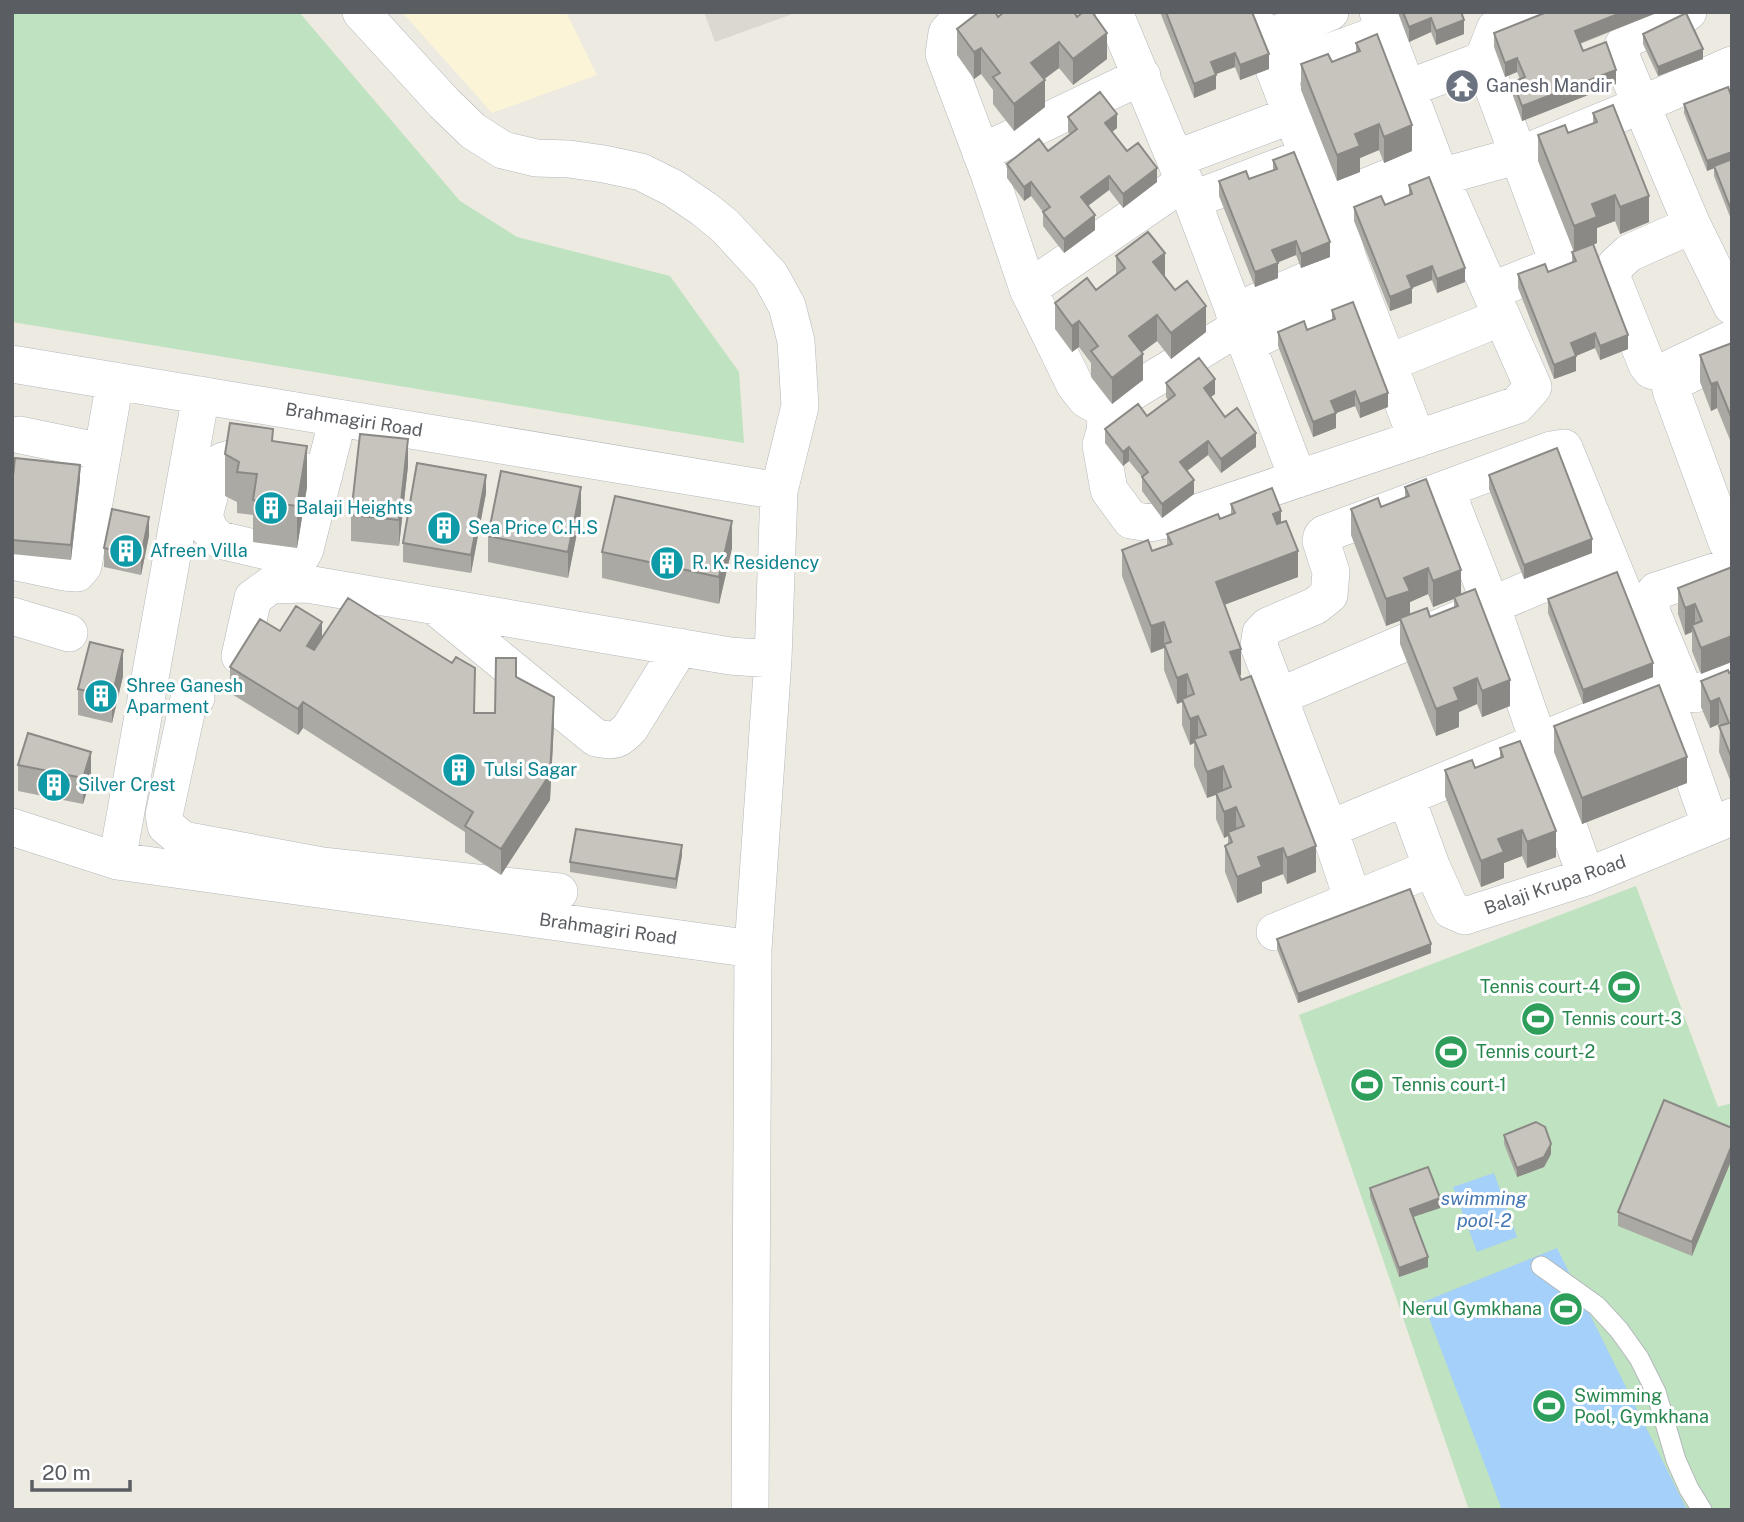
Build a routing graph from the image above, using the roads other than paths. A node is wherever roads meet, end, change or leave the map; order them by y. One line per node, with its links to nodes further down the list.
1 (361, 12): 41 (street)
2 (967, 12): 15 (street)
3 (1114, 12): 11 (street)
4 (1330, 12): 9 (street)
5 (1528, 12): 8 (street)
6 (1688, 12): 13 (street)
7 (1382, 22): 9 (street); 12 (street)
8 (1482, 38): 12 (street); 16 (street)
9 (1263, 42): 14 (street)
10 (1732, 65): 13 (street)
11 (1142, 76): 15 (street); 19 (street)
12 (1406, 89): 18 (street)
13 (1641, 105): 16 (street); 21 (street)
14 (1292, 115): 17 (street); 19 (street)
15 (981, 153): 23 (street)
16 (1520, 155): 18 (street); 24 (street)
17 (1308, 156): 19 (street); 20 (street)
18 (1439, 173): 20 (street); 24 (street)
19 (1184, 180): 23 (street); 26 (street)
20 (1333, 212): 22 (street)
21 (1692, 225): 25 (street); 27 (street)
22 (1354, 276): 26 (street); 29 (street)
23 (1028, 289): 33 (street)
24 (1496, 304): 29 (street); 36 (street)
25 (1732, 306)
26 (1240, 328): 33 (street); 39 (street)
27 (1732, 339)
28 (1732, 353): 42 (street)
29 (1388, 363): 36 (street)
30 (12, 364): 31 (street, Brahmagiri Road)
31 (115, 381): 32 (street, Brahmagiri Road); 37 (street)
32 (201, 395): 34 (street, Brahmagiri Road); 64 (street)
33 (1104, 409): 39 (street)
34 (338, 418): 38 (street); 41 (street, Brahmagiri Road)
35 (20, 435): 37 (street)
36 (1417, 439): 39 (street)
37 (103, 452): 44 (street)
38 (324, 475)
39 (1298, 479)
40 (1446, 490): 43 (street); 46 (street); 56 (street)
41 (779, 491): 52 (street)
42 (1732, 549)
43 (1607, 556): 46 (street); 55 (street)
44 (12, 561)
45 (1732, 566): 53 (street)
46 (1491, 605): 56 (street); 58 (street)
47 (434, 606): 50 (street); 50 (street); 51 (street)
48 (12, 616): 49 (street)
49 (69, 633)
50 (680, 647): 52 (street)
51 (240, 656)
52 (773, 659): 71 (street)
53 (1732, 680)
54 (1732, 685): 59 (street)
55 (1663, 690): 58 (street); 61 (street)
56 (1278, 697): 63 (street)
57 (197, 698): 66 (street)
58 (1538, 742): 60 (street); 67 (street)
59 (1732, 793)
60 (1406, 797): 63 (street); 65 (street, Balaji Krupa Road)
61 (1721, 821): 67 (street, Balaji Krupa Road)
62 (12, 827): 64 (street, Brahmagiri Road)
63 (1329, 828): 69 (street)
64 (117, 861): 66 (street, Brahmagiri Road)
65 (1432, 868): 67 (street, Balaji Krupa Road); 69 (street)
66 (320, 877): 68 (street); 71 (street, Brahmagiri Road)
67 (1586, 877)
68 (559, 892)
69 (1353, 900): 70 (street)
70 (1275, 932)
71 (752, 949): 73 (street)
72 (1541, 1266): 74 (lane)
73 (750, 1510)
74 (1702, 1510)

